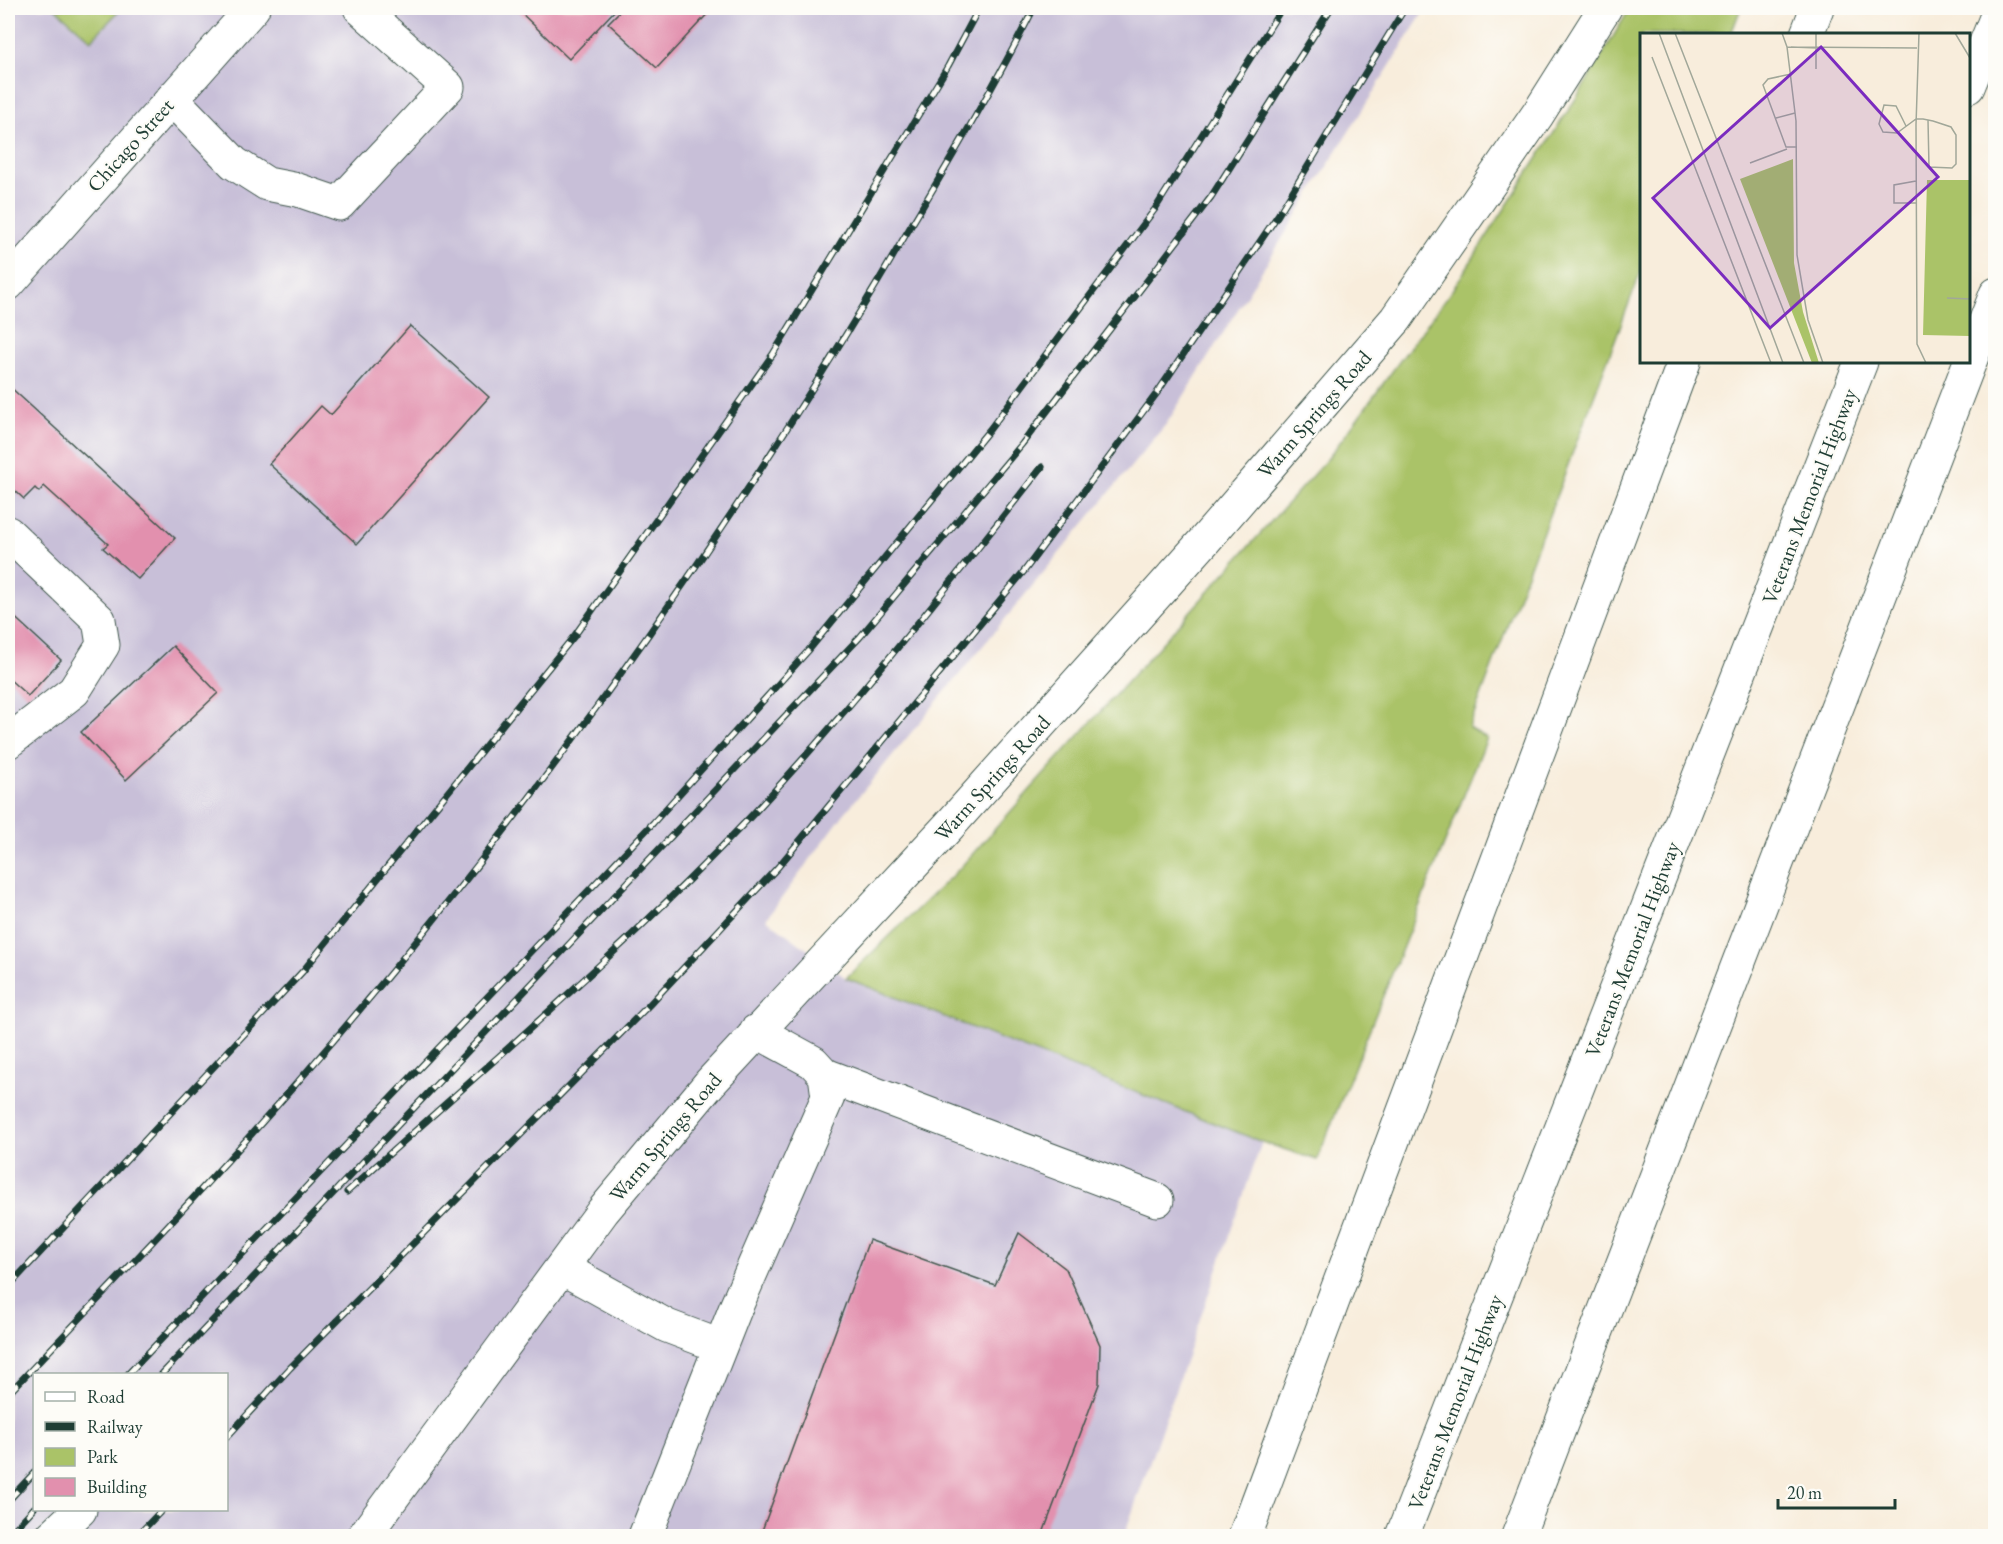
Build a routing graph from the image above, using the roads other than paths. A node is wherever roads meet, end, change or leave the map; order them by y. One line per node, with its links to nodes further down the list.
1 (253, 8): 8 (main road, Chicago Street)
2 (360, 8): 8 (main road)
3 (1605, 8): 17 (main road, Warm Springs Road)
4 (1817, 8): 6 (main road)
5 (1995, 18): 7 (main road)
6 (1807, 33)
7 (1970, 82)
8 (172, 99): 9 (main road, Chicago Street)
9 (8, 284)
10 (1995, 294): 11 (main road)
11 (1970, 359)
12 (1684, 363): 26 (main road)
13 (1861, 363): 27 (main road, Veterans Memorial Highway)
14 (1968, 363): 28 (main road)
15 (8, 533): 16 (main road)
16 (8, 742)
17 (756, 1031): 18 (main road); 20 (main road, Warm Springs Road)
18 (825, 1075): 19 (main road); 21 (main road)
19 (1157, 1200)
20 (562, 1268): 21 (main road); 24 (main road, Warm Springs Road)
21 (720, 1346): 25 (main road)
22 (78, 1511): 23 (main road)
23 (52, 1536)
24 (364, 1536)
25 (645, 1536)
26 (1245, 1536)
27 (1402, 1536)
28 (1518, 1536)

